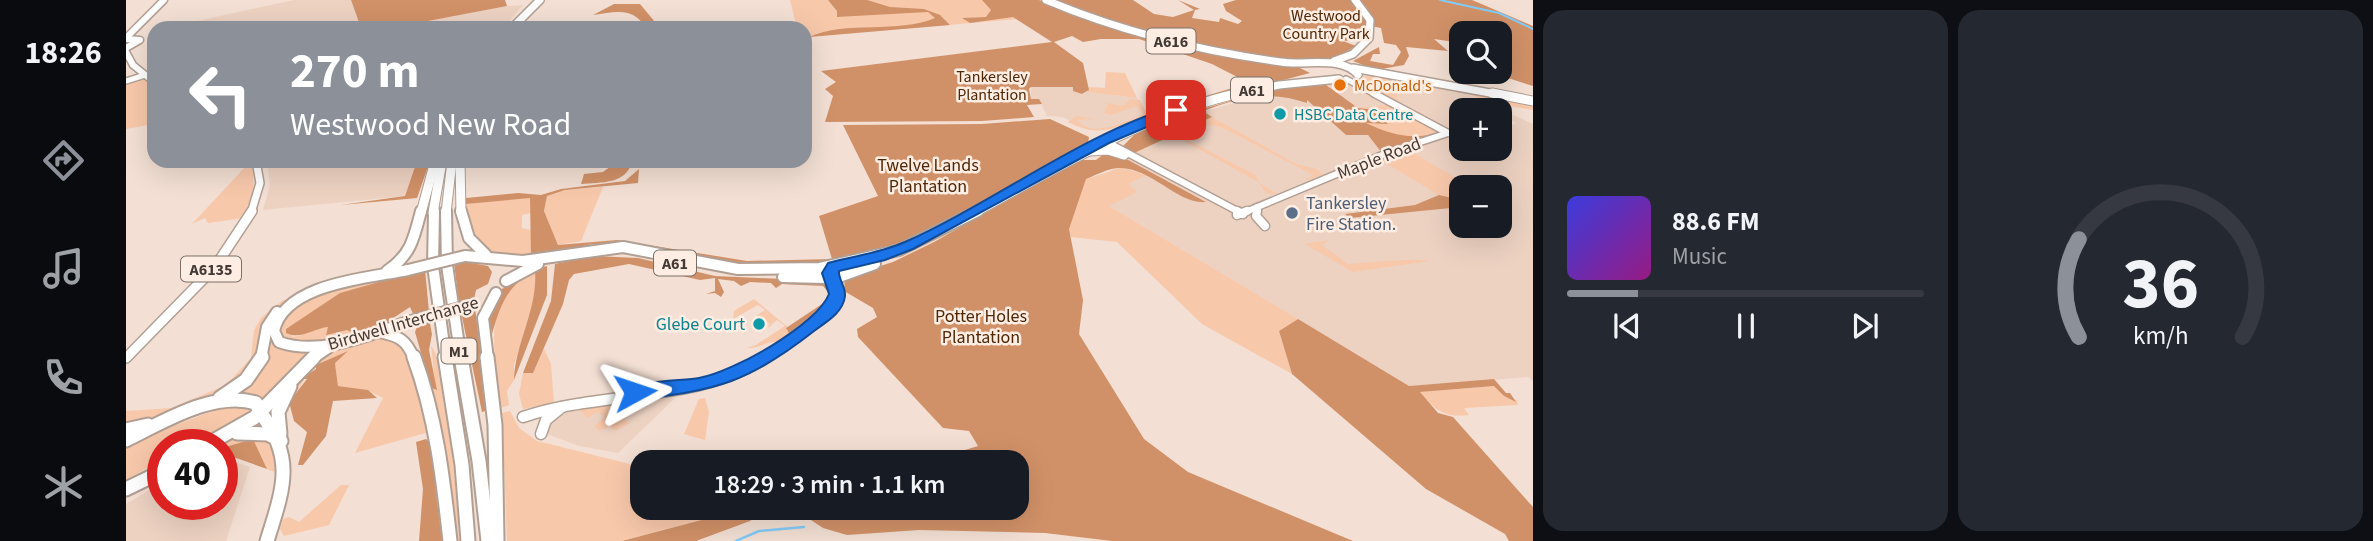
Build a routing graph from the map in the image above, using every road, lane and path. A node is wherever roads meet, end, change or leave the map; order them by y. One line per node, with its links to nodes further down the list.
1 (164, 0): 8 (main road)
2 (540, 0): 6 (highway)
3 (547, 0): 7 (highway)
4 (1046, 0): 11 (highway, A616)
5 (1355, 0): 10 (highway)
6 (519, 21)
7 (527, 21)
8 (131, 39): 9 (main road)
9 (127, 51): 12 (main road)
10 (1347, 64): 11 (highway); 13 (highway); 14 (highway)
11 (1319, 70): 14 (highway, A61); 17 (highway, A61)
12 (145, 75): 15 (street)
13 (1382, 76): 14 (highway); 16 (highway)
14 (1359, 80): 26 (street, Maple Road)
15 (126, 81)
16 (1533, 101)
17 (1117, 134): 18 (highway, A61); 20 (highway)
18 (1103, 141): 19 (highway, A61); 20 (street)
19 (1085, 151): 20 (highway); 27 (highway, A61)
20 (1122, 152): 26 (street); 26 (street)
21 (260, 168): 42 (main road, A6135)
22 (433, 168): 35 (highway)
23 (441, 168): 59 (highway, M1)
24 (451, 168): 60 (highway, M1)
25 (461, 168): 29 (highway)
26 (1245, 211): 28 (street)
27 (964, 219): 32 (highway, A61); 33 (highway, A61)
28 (1265, 226)
29 (486, 255): 30 (highway, A61); 35 (highway, A61, bridge)
30 (502, 259): 31 (highway, A61); 36 (highway)
31 (536, 262): 34 (highway, A61); 36 (highway, A61)
32 (875, 264): 33 (highway, A61); 37 (highway)
33 (831, 270): 34 (highway, A61); 37 (street)
34 (782, 274): 37 (highway)
35 (372, 278): 39 (highway, A61)
36 (506, 281): 38 (highway, Birdwell Interchange / A61)
37 (835, 284): 44 (street)
38 (496, 293): 40 (highway, Birdwell Interchange / A61, bridge); 61 (highway)
39 (298, 299): 41 (highway, Birdwell Interchange / A61); 45 (highway, A61)
40 (373, 332): 41 (highway, Birdwell Interchange / A61); 58 (highway)
41 (346, 340): 43 (highway, A61)
42 (126, 358)
43 (300, 369): 46 (highway, A61); 53 (highway)
44 (567, 403): 47 (street); 52 (street)
45 (205, 407): 46 (highway, A61); 48 (highway, A61)
46 (260, 411): 50 (highway, A61); 53 (highway)
47 (523, 417)
48 (169, 420): 49 (main road); 54 (highway, A61)
49 (126, 429)
50 (238, 432)
51 (238, 433): 53 (highway, A61)
52 (541, 434)
53 (280, 438): 57 (highway)
54 (126, 440)
55 (147, 480): 56 (highway)
56 (126, 491)
57 (267, 541)
58 (450, 541)
59 (468, 541)
60 (488, 541)
61 (498, 541)

